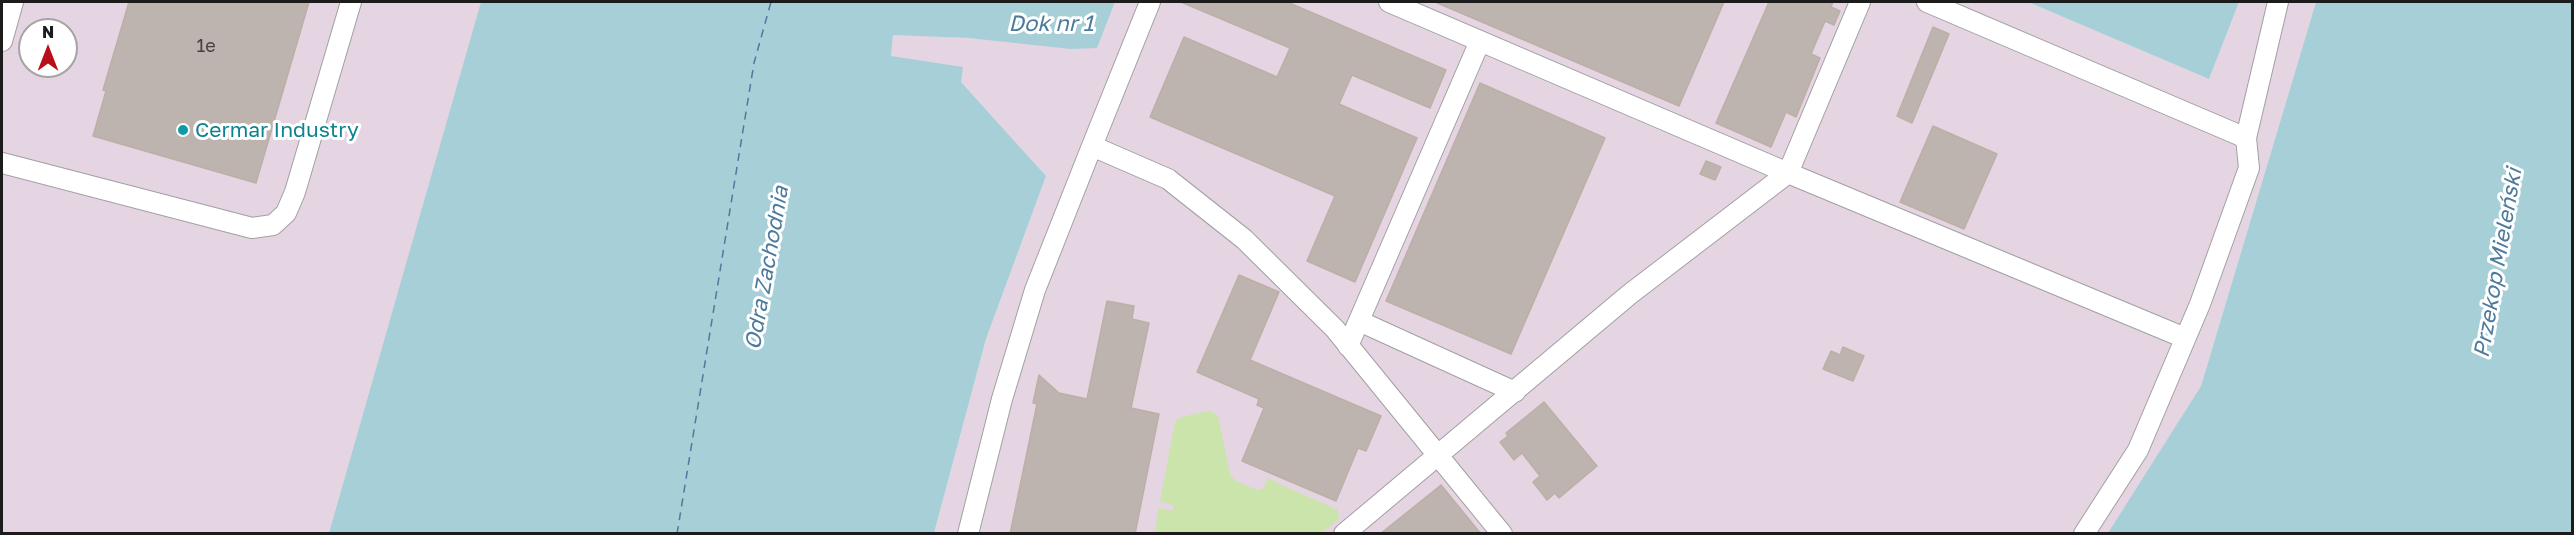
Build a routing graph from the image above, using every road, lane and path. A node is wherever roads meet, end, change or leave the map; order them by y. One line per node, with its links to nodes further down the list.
1 (13, 2): 8 (lane)
2 (351, 2): 12 (lane)
3 (1150, 2): 11 (lane)
4 (1389, 2): 9 (lane)
5 (1860, 2): 13 (lane)
6 (1927, 2): 10 (lane)
7 (2278, 2): 10 (lane)
8 (2, 41)
9 (1480, 41): 13 (lane); 14 (lane)
10 (2246, 138): 15 (lane)
11 (1092, 146): 16 (lane); 19 (lane)
12 (2, 163)
13 (1788, 173): 15 (lane); 17 (lane)
14 (1359, 321): 16 (lane); 17 (lane)
15 (2186, 338): 22 (lane)
16 (1348, 346): 18 (lane)
17 (1515, 392): 18 (lane)
18 (1439, 456): 20 (lane); 21 (lane)
19 (968, 534)
20 (1344, 534)
21 (1502, 534)
22 (2084, 534)

